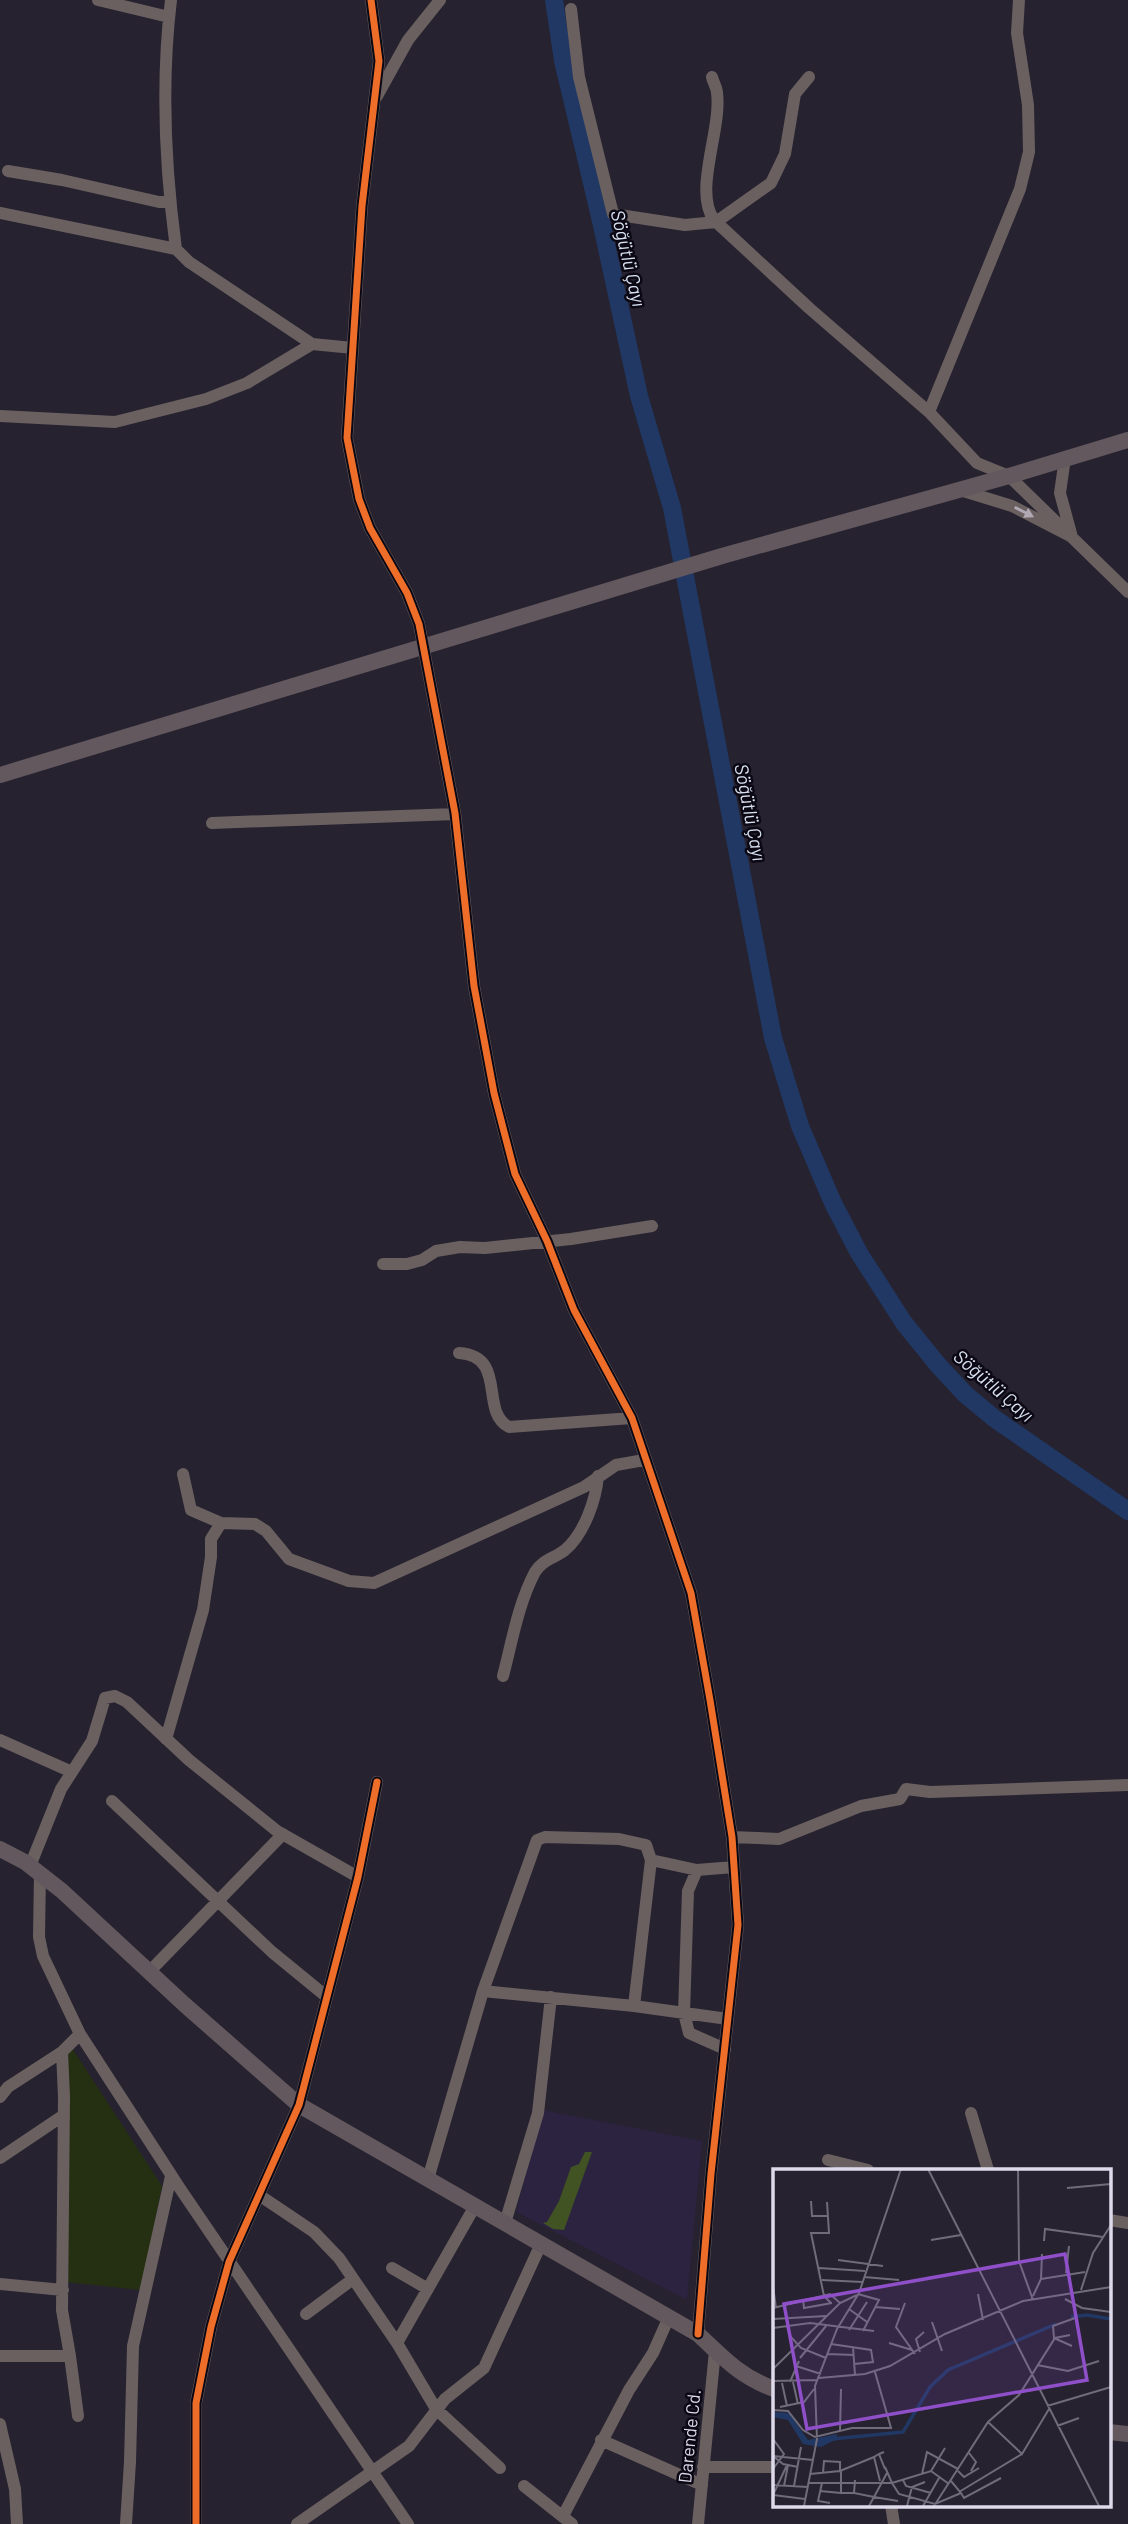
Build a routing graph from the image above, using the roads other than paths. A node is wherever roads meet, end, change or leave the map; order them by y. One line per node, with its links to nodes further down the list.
1 (98, 0): 7 (street)
2 (171, 0): 7 (street)
3 (371, 0): 10 (street)
4 (440, 0): 10 (street)
5 (1018, 0): 18 (street)
6 (572, 9): 14 (street)
7 (169, 17): 12 (street)
8 (712, 77): 14 (street)
9 (809, 77): 14 (street)
10 (374, 101): 17 (street)
11 (8, 171): 12 (street)
12 (170, 202): 15 (street)
13 (0, 213): 15 (street)
14 (716, 222): 18 (street)
15 (176, 249): 16 (street)
16 (312, 344): 17 (street); 19 (street)
17 (353, 348): 26 (street)
18 (929, 412): 22 (street)
19 (0, 416)
20 (1128, 440): 21 (main road)
21 (1065, 458): 22 (main road); 24 (street)
22 (1009, 476): 23 (main road); 24 (street)
23 (959, 490): 24 (street, one-way to 24); 26 (main road)
24 (1072, 537): 25 (street)
25 (1128, 592)
26 (423, 647): 27 (main road); 28 (street)
27 (0, 775)
28 (455, 814): 29 (street); 31 (street)
29 (212, 823)
30 (652, 1226): 31 (street)
31 (547, 1241): 32 (street); 34 (street)
32 (383, 1264)
33 (459, 1353): 34 (street)
34 (632, 1418): 35 (street)
35 (645, 1460): 37 (street); 47 (street)
36 (183, 1474): 38 (street)
37 (598, 1476): 38 (street); 39 (street)
38 (221, 1523): 40 (street)
39 (503, 1676)
40 (166, 1739): 42 (street); 46 (street)
41 (0, 1740): 42 (street)
42 (72, 1772): 51 (street)
43 (377, 1782): 53 (street)
44 (1128, 1785): 47 (street)
45 (112, 1801): 54 (street)
46 (283, 1834): 53 (street); 54 (street)
47 (732, 1837): 50 (street)
48 (0, 1849): 51 (main road)
49 (651, 1860): 52 (street); 56 (street); 59 (street)
50 (734, 1867): 52 (street); 61 (street)
51 (35, 1870): 55 (main road); 62 (street)
52 (697, 1870): 60 (street)
53 (358, 1877): 57 (street)
54 (218, 1901): 55 (street); 57 (street)
55 (149, 1972): 66 (main road)
56 (483, 1991): 58 (street); 74 (street)
57 (327, 1997): 66 (street)
58 (551, 1997): 59 (street); 78 (street)
59 (634, 2006): 60 (street)
60 (684, 2013): 61 (street); 63 (street)
61 (728, 2020): 63 (street)
62 (80, 2034): 64 (street); 73 (street)
63 (725, 2049): 89 (street)
64 (62, 2052): 65 (street); 68 (street)
65 (0, 2097)
66 (299, 2105): 74 (main road); 75 (street)
67 (971, 2113): 72 (street)
68 (64, 2115): 69 (street); 86 (street)
69 (0, 2158)
70 (828, 2160): 71 (street)
71 (861, 2169)
72 (987, 2169)
73 (171, 2176): 81 (street); 110 (street)
74 (428, 2179): 76 (main road)
75 (259, 2195): 81 (street); 83 (street)
76 (475, 2206): 78 (main road); 85 (street)
77 (1110, 2220): 79 (street)
78 (505, 2223): 80 (main road)
79 (1128, 2223)
80 (541, 2244): 88 (main road); 95 (street)
81 (229, 2262): 104 (street); 111 (street)
82 (392, 2267): 85 (street)
83 (353, 2279): 87 (street); 90 (street)
84 (0, 2284): 86 (street)
85 (428, 2289): 90 (street)
86 (63, 2290): 93 (street)
87 (306, 2315)
88 (669, 2317): 89 (main road); 100 (street)
89 (698, 2334): 91 (main road)
90 (397, 2343): 95 (street)
91 (715, 2351): 94 (main road); 101 (street, Darende Cd.)
92 (0, 2356): 93 (street)
93 (70, 2356): 96 (street)
94 (773, 2388)
95 (436, 2409): 103 (street); 104 (street)
96 (78, 2416)
97 (0, 2424): 109 (street)
98 (1110, 2432): 99 (main road)
99 (1128, 2434)
100 (601, 2440): 105 (street); 108 (street)
101 (703, 2467): 102 (street); 105 (street, Darende Cd.)
102 (773, 2467)
103 (500, 2468)
104 (373, 2473): 112 (street); 113 (street)
105 (702, 2485): 114 (street, Darende Cd.)
106 (524, 2486): 108 (street)
107 (891, 2506): 115 (street)
108 (567, 2520)
109 (17, 2524)
110 (126, 2524)
111 (195, 2524)
112 (297, 2524)
113 (408, 2524)
114 (698, 2524)
115 (894, 2524)

